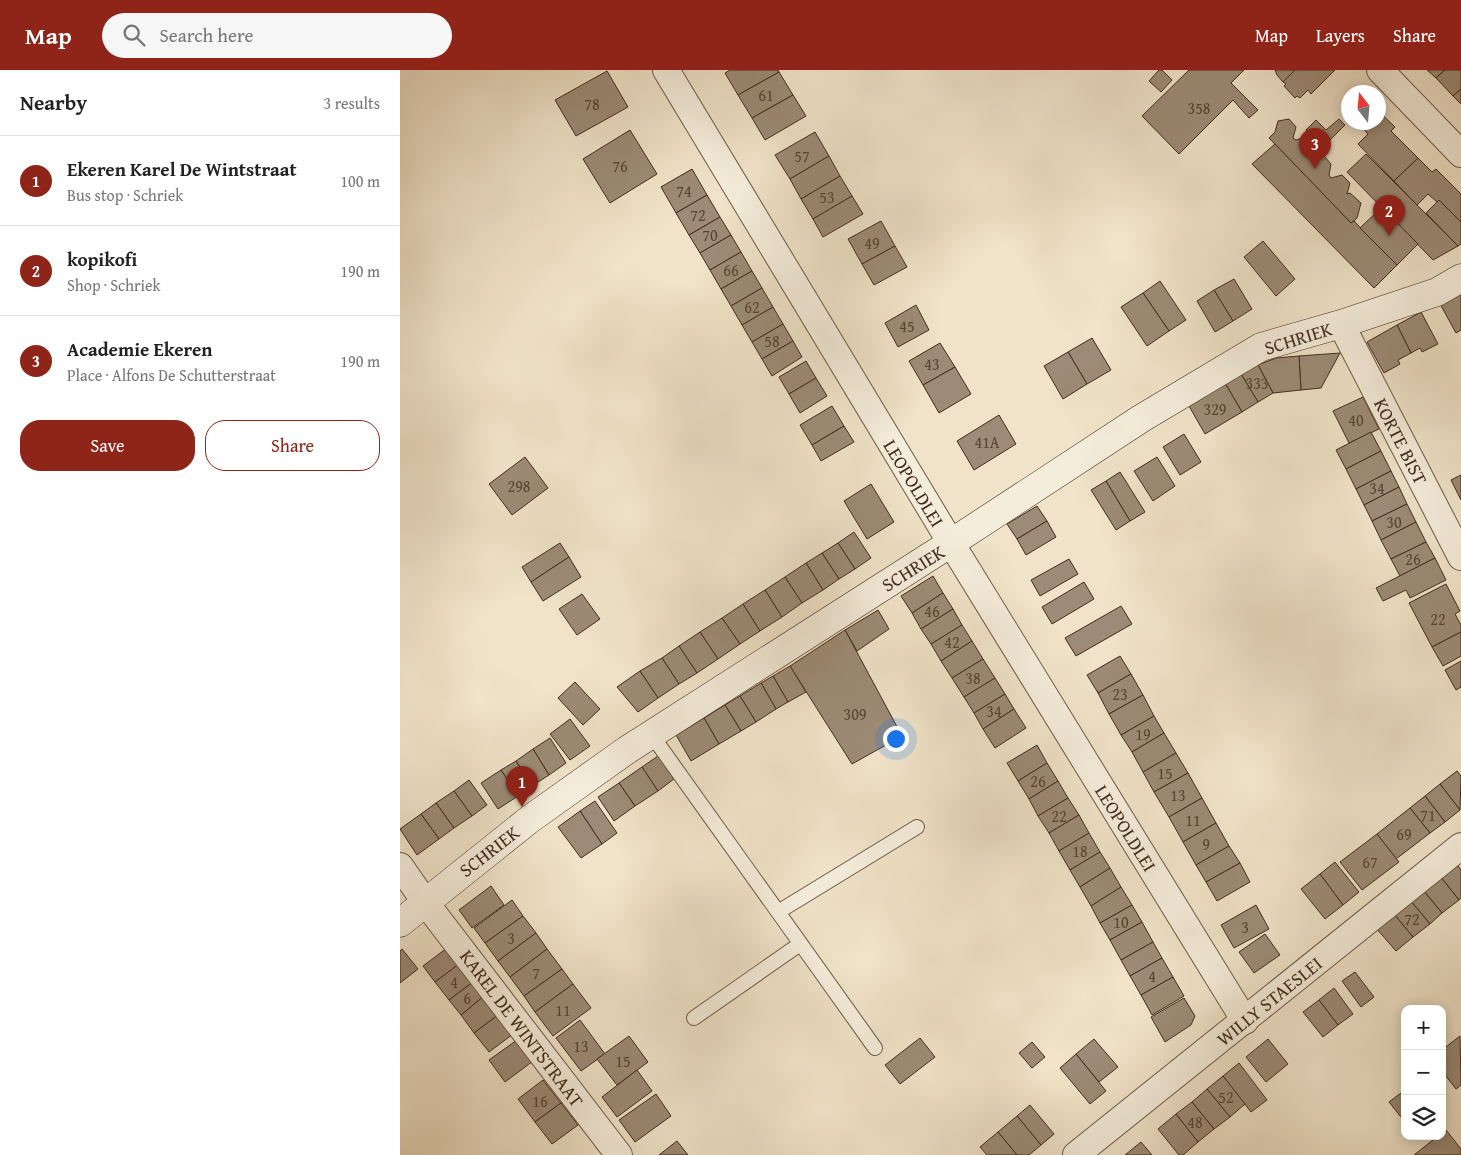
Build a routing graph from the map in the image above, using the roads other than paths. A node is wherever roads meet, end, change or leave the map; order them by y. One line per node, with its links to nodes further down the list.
1 (666, 70): 6 (street, LEOPOLDLEI)
2 (1380, 70): 3 (street)
3 (1461, 154)
4 (1461, 278): 5 (street, SCHRIEK)
5 (1341, 324): 6 (street, SCHRIEK); 7 (street, KORTE BIST)
6 (951, 544): 8 (street, SCHRIEK); 17 (street, LEOPOLDLEI)
7 (1461, 557)
8 (651, 734): 12 (street, SCHRIEK); 13 (lane)
9 (918, 827): 13 (lane)
10 (1461, 846): 17 (street, WILLY STAESLEI)
11 (400, 866): 12 (street, KAREL DE WINTSTRAAT)
12 (425, 902): 14 (street, SCHRIEK); 19 (street, KAREL DE WINTSTRAAT)
13 (778, 912): 15 (lane)
14 (400, 923)
15 (800, 944): 16 (lane); 18 (lane)
16 (694, 1018)
17 (1245, 1021): 20 (street, WILLY STAESLEI)
18 (874, 1048)
19 (620, 1155)
20 (1076, 1155)

